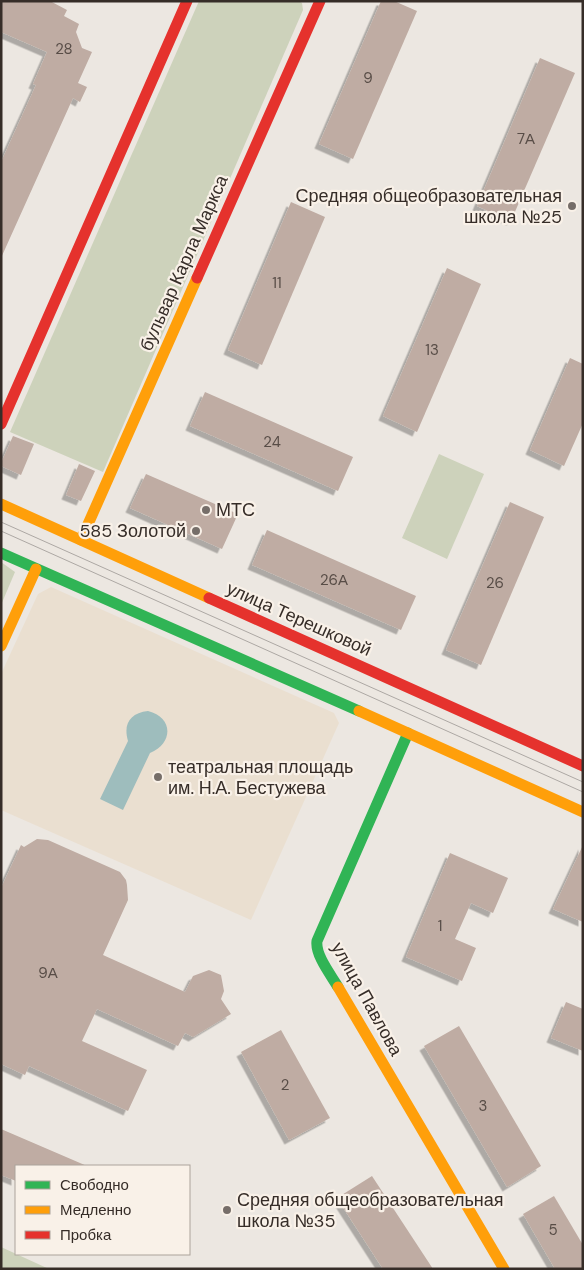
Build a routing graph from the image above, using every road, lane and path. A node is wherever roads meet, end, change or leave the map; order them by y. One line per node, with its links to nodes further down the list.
1 (187, 1): 3 (street)
2 (320, 1): 5 (street, бульвар Карла Маркса)
3 (1, 424)
4 (1, 504): 5 (street, улица Терешковой)
5 (81, 540): 9 (street, улица Терешковой)
6 (1, 553): 7 (street)
7 (36, 569): 8 (street); 11 (street)
8 (1, 646)
9 (426, 695): 10 (street); 12 (street, улица Терешковой)
10 (419, 709)
11 (410, 729): 13 (street); 14 (street, улица Павлова)
12 (583, 766)
13 (583, 812)
14 (504, 1269)

